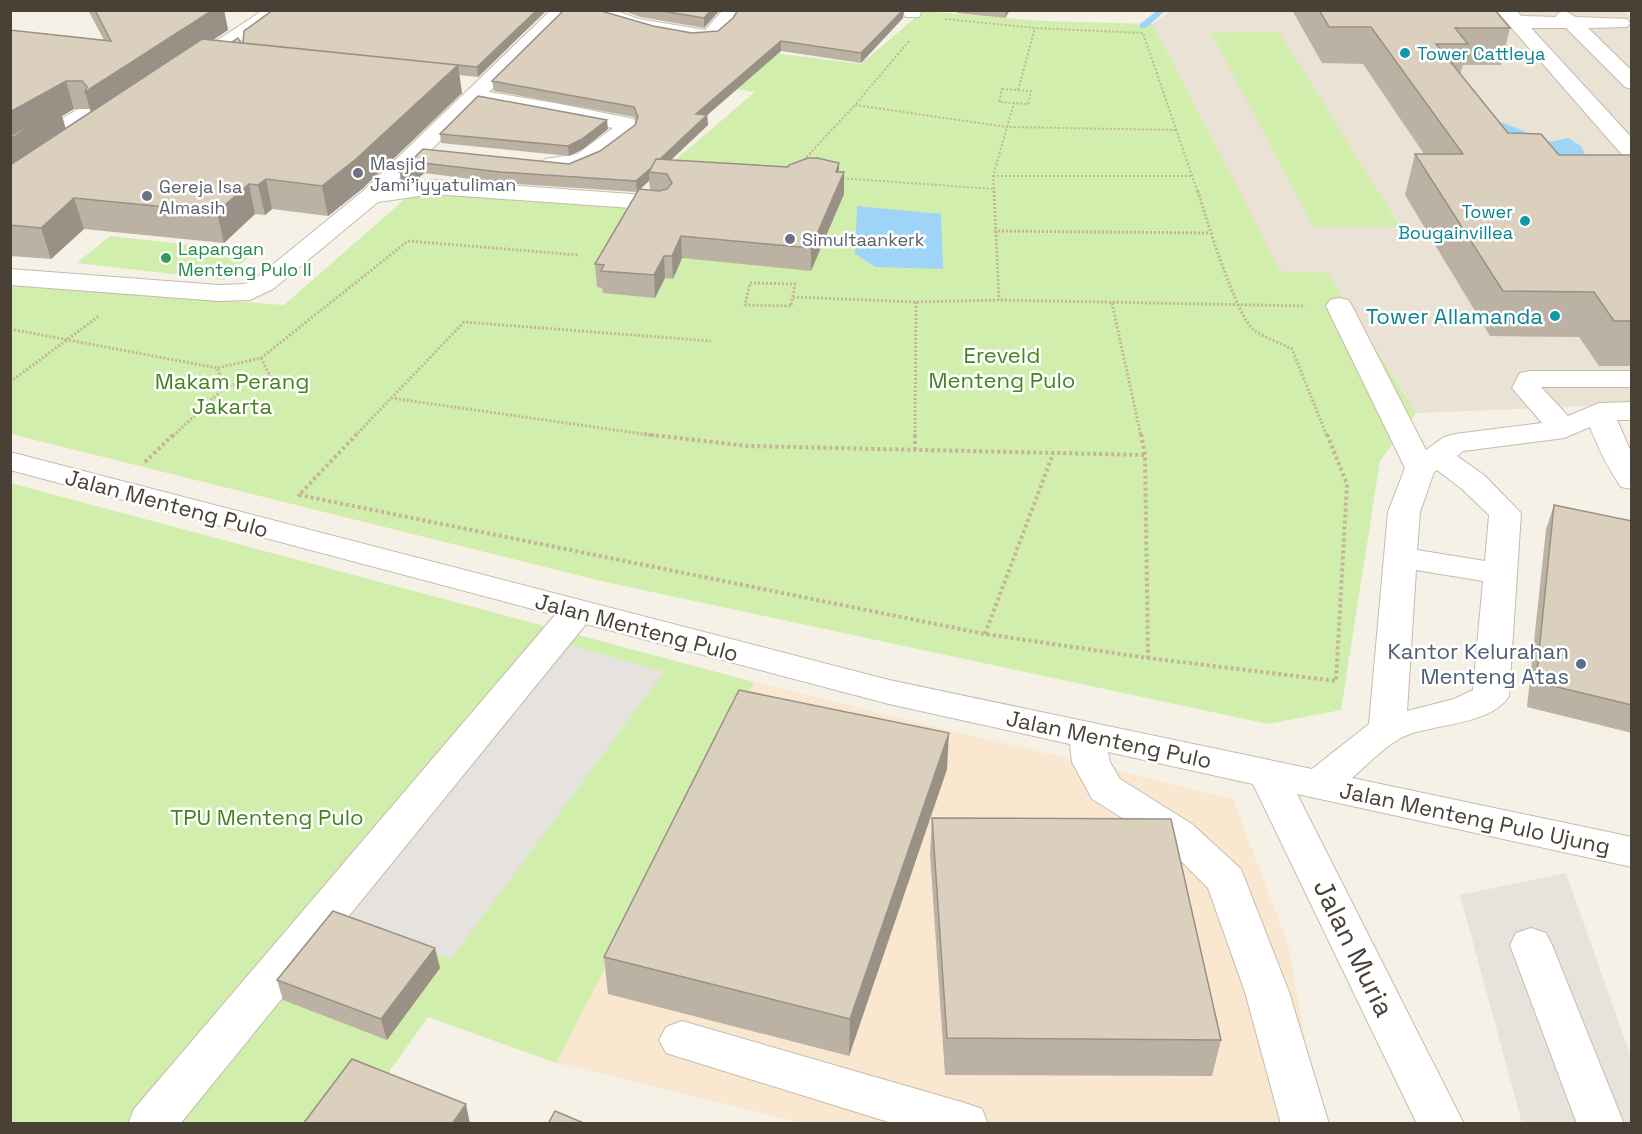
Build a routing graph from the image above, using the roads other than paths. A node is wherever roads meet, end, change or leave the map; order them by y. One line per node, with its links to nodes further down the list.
1 (259, 10): 9 (street)
2 (276, 10): 9 (street)
3 (562, 10): 13 (street)
4 (594, 10): 5 (street)
5 (734, 10)
6 (1563, 15): 7 (street); 8 (street); 12 (street)
7 (1617, 20)
8 (1510, 21): 18 (street)
9 (204, 58): 10 (street)
10 (234, 61)
11 (150, 76): 19 (street)
12 (1632, 83)
13 (473, 88): 16 (street); 20 (street)
14 (146, 97): 15 (street)
15 (98, 130)
16 (418, 150): 17 (street); 21 (street)
17 (441, 152)
18 (1632, 152)
19 (10, 159)
20 (534, 162)
21 (371, 196): 22 (street); 23 (street)
22 (660, 204)
23 (10, 277)
24 (1339, 306): 30 (street)
25 (1632, 379): 28 (street)
26 (1632, 411): 27 (street)
27 (1599, 412): 28 (street); 31 (street)
28 (1564, 429): 30 (street)
29 (10, 462): 34 (street, Jalan Menteng Pulo)
30 (1429, 462): 32 (street); 33 (street)
31 (1632, 480)
32 (1400, 557): 33 (street); 35 (street)
33 (1501, 574): 35 (street)
34 (578, 612): 36 (street, Jalan Menteng Pulo); 42 (street)
35 (1387, 729): 38 (street, Jalan Menteng Pulo Ujung)
36 (1087, 735): 37 (street, Jalan Menteng Pulo); 44 (street)
37 (1267, 773): 38 (street, Jalan Menteng Pulo Ujung); 45 (street, Jalan Muria)
38 (1319, 784): 39 (street, Jalan Menteng Pulo Ujung)
39 (1632, 852)
40 (1531, 945): 46 (street)
41 (682, 1040): 43 (street)
42 (151, 1124)
43 (965, 1124)
44 (1305, 1124)
45 (1441, 1124)
46 (1601, 1124)

